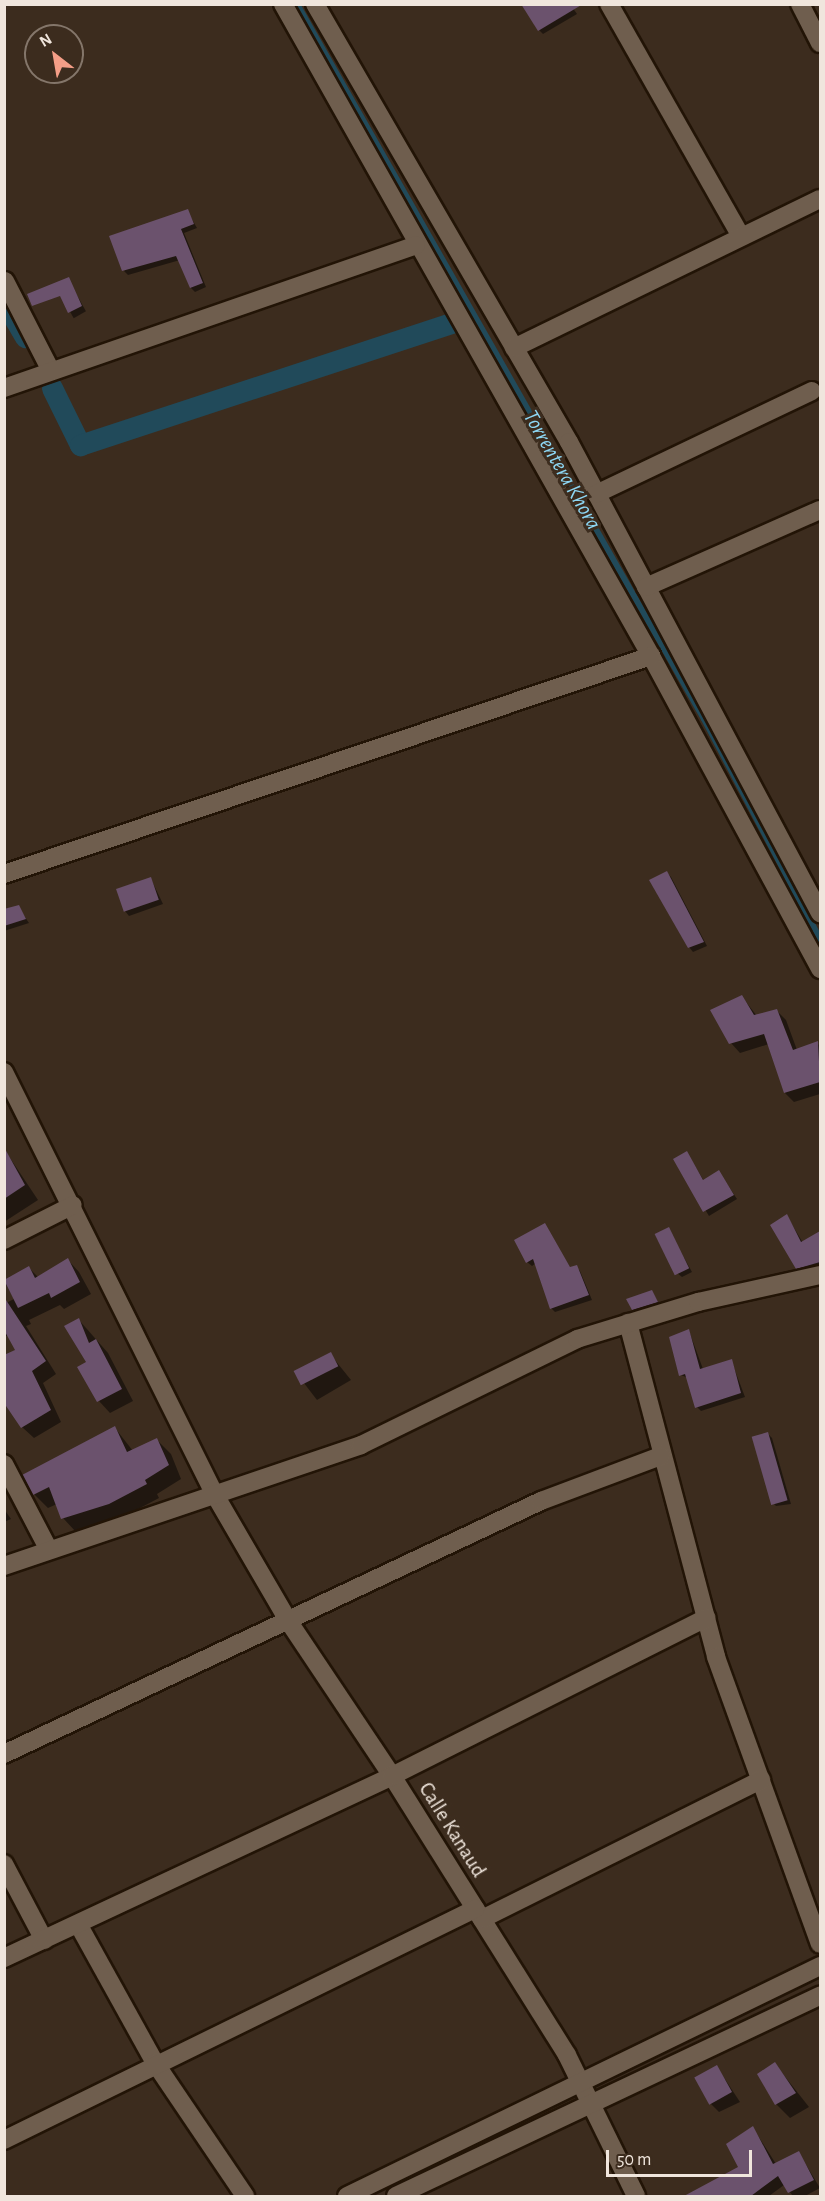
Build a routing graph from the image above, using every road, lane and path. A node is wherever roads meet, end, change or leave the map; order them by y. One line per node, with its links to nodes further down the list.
1 (283, 4): 9 (street)
2 (315, 4): 11 (street)
3 (609, 4): 8 (street)
4 (800, 4): 5 (street)
5 (815, 22): 6 (street)
6 (820, 43)
7 (820, 199): 8 (street)
8 (741, 236): 11 (street)
9 (416, 245): 12 (street); 18 (street)
10 (5, 281): 12 (street)
11 (514, 348): 15 (street)
12 (51, 371): 13 (street)
13 (4, 388)
14 (812, 391): 15 (street)
15 (596, 494): 17 (street)
16 (820, 510): 17 (street)
17 (646, 587): 20 (street)
18 (651, 656): 19 (street); 21 (street)
19 (4, 874)
20 (820, 913)
21 (820, 969)
22 (4, 1072): 23 (street, Calle Kanaud)
23 (73, 1205): 24 (street); 29 (street, Calle Kanaud)
24 (4, 1240)
25 (820, 1275): 26 (street)
26 (628, 1323): 27 (street); 29 (street)
27 (661, 1456): 32 (street); 33 (street)
28 (4, 1464): 30 (street)
29 (215, 1495): 30 (street); 33 (street, Calle Kanaud)
30 (49, 1550): 31 (street)
31 (4, 1566)
32 (706, 1618): 35 (street); 36 (street)
33 (289, 1622): 34 (street); 35 (street, Calle Kanaud)
34 (4, 1754)
35 (392, 1776): 38 (street, Calle Kanaud); 39 (street)
36 (761, 1780): 38 (street); 41 (street)
37 (4, 1864): 40 (street)
38 (479, 1914): 45 (street); 46 (street, Calle Kanaud)
39 (78, 1924): 40 (street); 45 (street)
40 (44, 1940): 42 (street)
41 (820, 1944)
42 (4, 1958)
43 (820, 1966): 46 (street)
44 (820, 1996): 47 (street)
45 (155, 2063): 48 (street); 49 (street)
46 (581, 2083): 47 (street, Calle Kanaud); 50 (street)
47 (591, 2103): 51 (street); 52 (street, Calle Kanaud)
48 (4, 2140)
49 (245, 2196)
50 (347, 2196)
51 (396, 2196)
52 (636, 2196)

